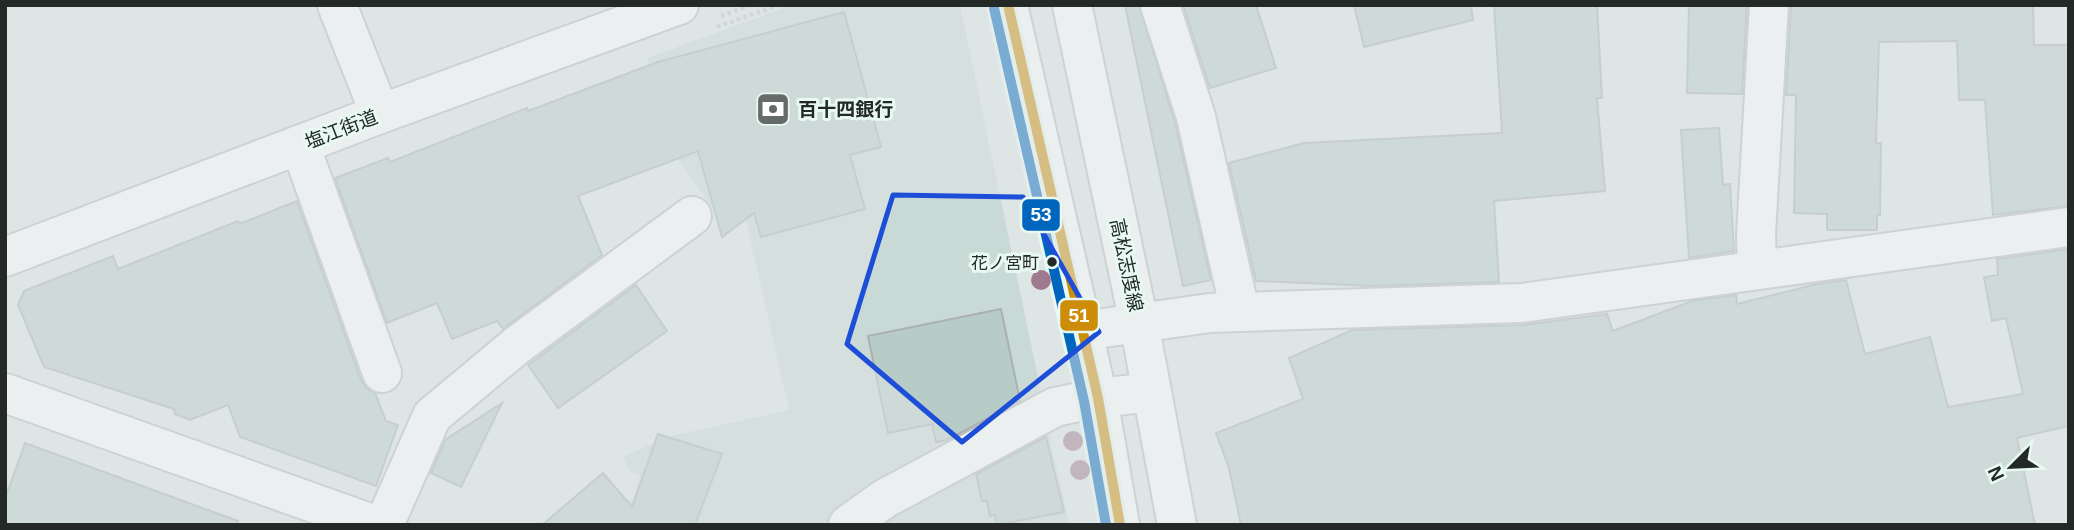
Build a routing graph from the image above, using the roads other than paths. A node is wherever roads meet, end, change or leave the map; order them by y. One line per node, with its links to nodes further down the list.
1 (337, 5): 7 (street)
2 (679, 5): 7 (street, 塩江街道)
3 (1009, 5): 15 (street)
4 (1072, 5): 14 (street, 高松志度線)
5 (1160, 5): 13 (street)
6 (1769, 5): 12 (street)
7 (380, 114): 8 (street, 塩江街道)
8 (299, 145): 11 (street, 塩江街道); 16 (street)
9 (692, 216): 21 (street)
10 (2069, 227): 12 (street)
11 (5, 257)
12 (1757, 268): 13 (street)
13 (1240, 311): 14 (street)
14 (1139, 323): 15 (street); 18 (street, 高松志度線)
15 (1082, 331): 19 (street)
16 (382, 373)
17 (11, 390): 20 (street)
18 (1152, 392): 19 (street); 24 (street, 高松志度線)
19 (1098, 398): 22 (street); 23 (street)
20 (375, 525)
21 (384, 525)
22 (848, 525)
23 (1120, 525)
24 (1177, 525)

